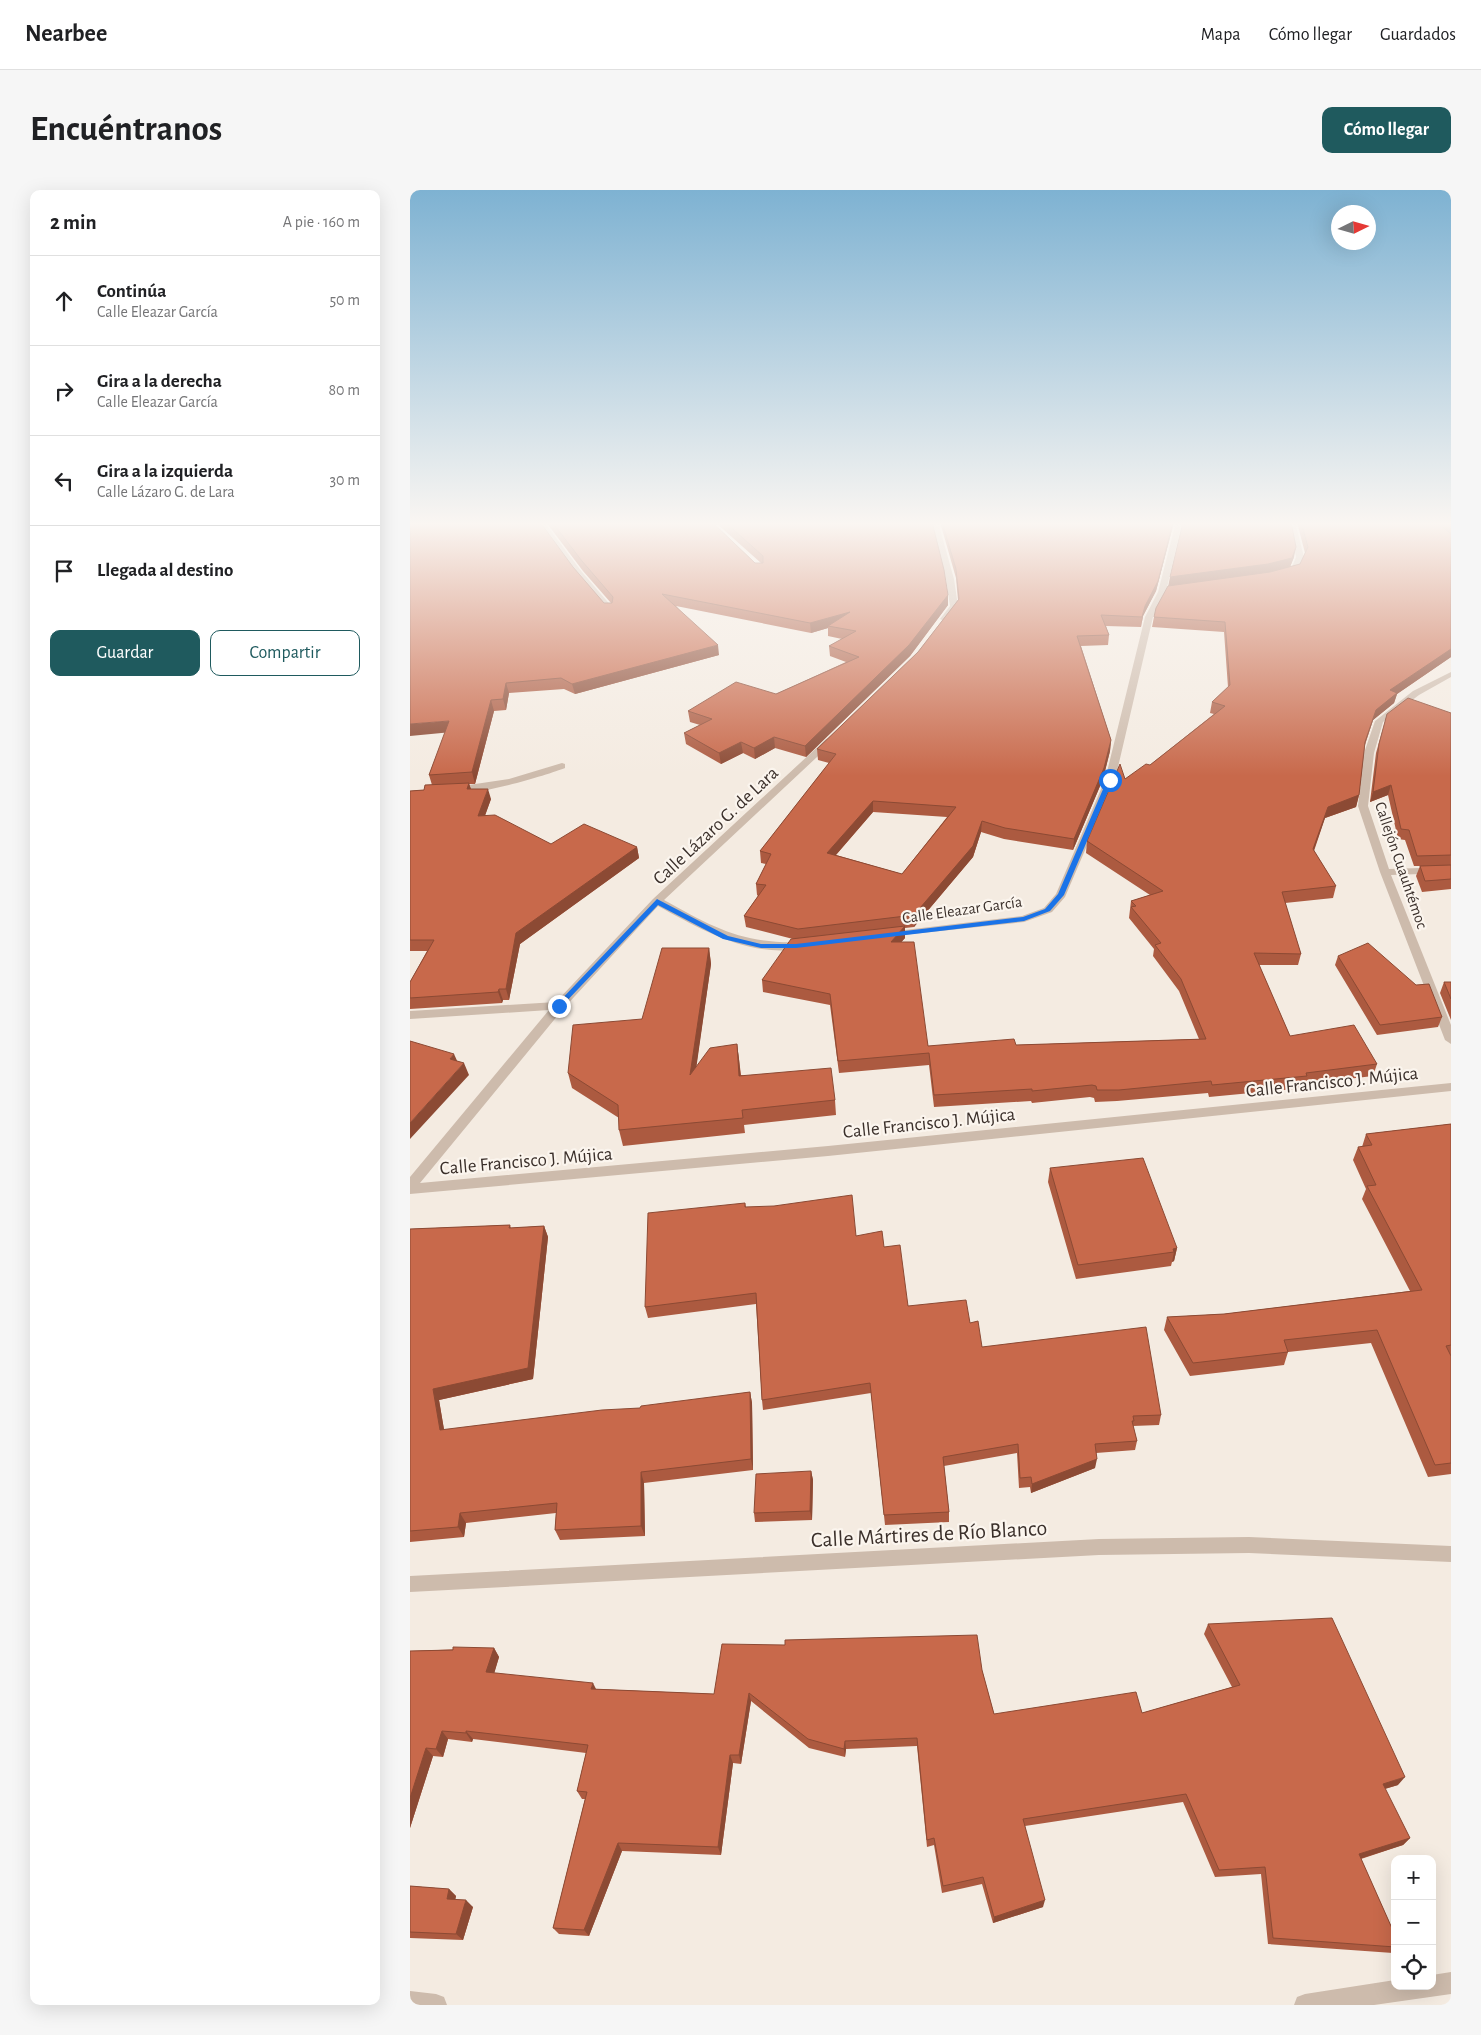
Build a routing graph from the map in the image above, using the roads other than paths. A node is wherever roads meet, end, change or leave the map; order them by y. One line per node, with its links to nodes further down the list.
1 (607, 607): 4 (street)
2 (953, 607): 5 (street)
3 (1156, 607): 13 (street, Calle Eleazar García)
4 (610, 610)
5 (938, 627)
6 (1451, 674): 11 (street, Callejón Cuauhtémoc)
7 (840, 731): 12 (street, Calle Lázaro G. de Lara)
8 (562, 766): 9 (street)
9 (446, 790)
10 (1451, 870): 11 (street)
11 (1385, 872): 17 (street, Callejón Cuauhtémoc)
12 (657, 902): 14 (street); 15 (street, Calle Lázaro G. de Lara)
13 (875, 936)
14 (816, 943)
15 (559, 1006): 16 (street); 19 (street, Calle Lázaro G. de Lara)
16 (410, 1015)
17 (1451, 1040)
18 (1451, 1088): 19 (street, Calle Francisco J. Mújica)
19 (410, 1187)
20 (1451, 1554): 21 (street, Calle Mártires de Río Blanco)
21 (410, 1584)
22 (1451, 1983): 23 (street)
23 (1436, 1985)
24 (1402, 1990): 27 (street)
25 (410, 2002): 26 (street)
26 (436, 2005)
27 (1305, 2005)

